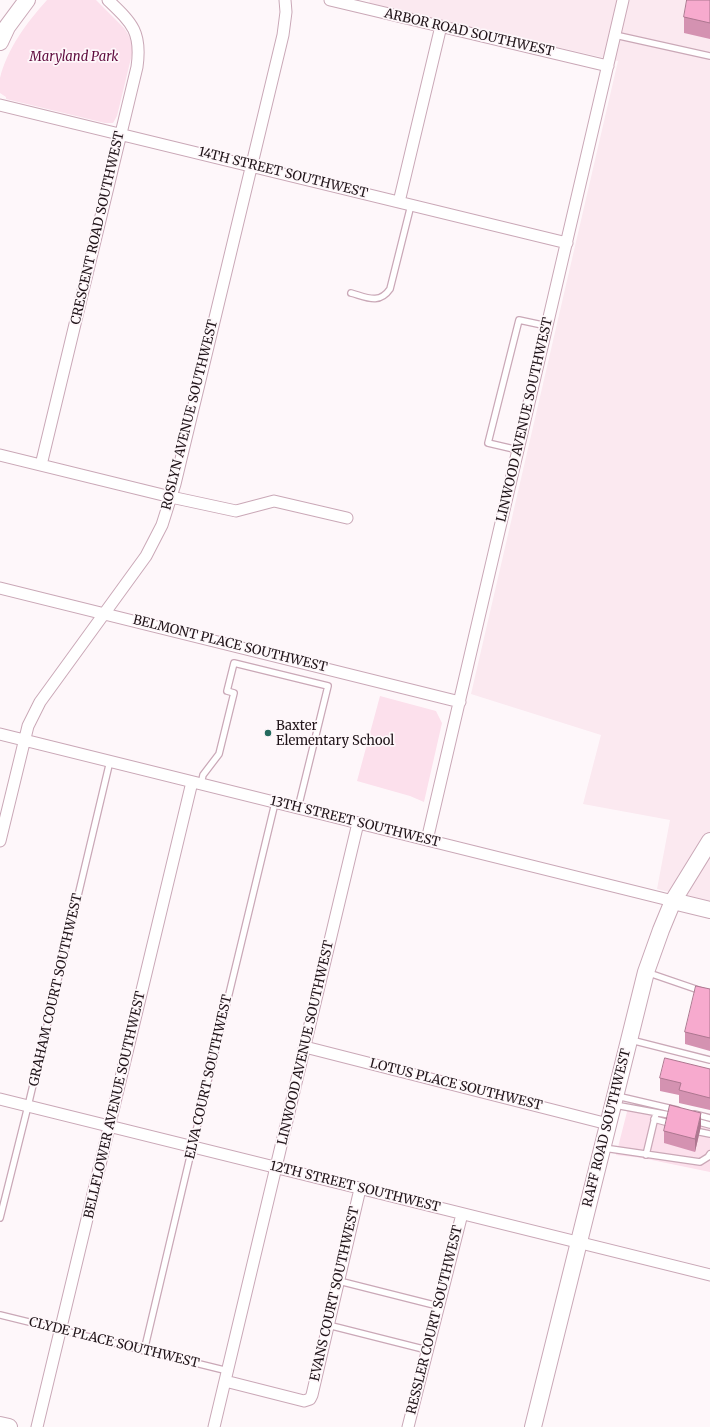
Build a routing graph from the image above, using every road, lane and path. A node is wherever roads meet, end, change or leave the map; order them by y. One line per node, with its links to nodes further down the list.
1 (27, 0): 8 (main road)
2 (108, 0): 12 (street, CRESCENT ROAD SOUTHWEST)
3 (285, 0): 13 (street, ROSLYN AVENUE SOUTHWEST)
4 (330, 0): 6 (street, ARBOR ROAD SOUTHWEST)
5 (623, 0): 7 (street, LINWOOD AVENUE SOUTHWEST)
6 (441, 26): 10 (street, ARBOR ROAD SOUTHWEST); 14 (street)
7 (615, 35): 9 (lane); 10 (street, LINWOOD AVENUE SOUTHWEST)
8 (0, 42)
9 (710, 56)
10 (608, 66): 16 (street, LINWOOD AVENUE SOUTHWEST)
11 (0, 105): 12 (street, 14TH STREET SOUTHWEST)
12 (121, 133): 13 (street, 14TH STREET SOUTHWEST); 21 (street, CRESCENT ROAD SOUTHWEST)
13 (251, 165): 14 (street, 14TH STREET SOUTHWEST); 22 (street, ROSLYN AVENUE SOUTHWEST)
14 (399, 202): 15 (street, 14TH STREET SOUTHWEST)
15 (411, 205): 16 (street, 14TH STREET SOUTHWEST); 17 (lane)
16 (566, 243): 18 (street, LINWOOD AVENUE SOUTHWEST)
17 (351, 293)
18 (547, 326): 19 (street, LINWOOD AVENUE SOUTHWEST); 19 (lane)
19 (518, 450): 26 (street, LINWOOD AVENUE SOUTHWEST)
20 (0, 455): 21 (street)
21 (41, 465): 22 (street)
22 (172, 497): 23 (street); 25 (street, ROSLYN AVENUE SOUTHWEST)
23 (347, 518)
24 (0, 588): 25 (street, BELMONT PLACE SOUTHWEST)
25 (103, 613): 26 (street, BELMONT PLACE SOUTHWEST); 28 (street, ROSLYN AVENUE SOUTHWEST)
26 (460, 702): 34 (street, LINWOOD AVENUE SOUTHWEST)
27 (0, 734): 28 (street, 13TH STREET SOUTHWEST)
28 (24, 740): 29 (street, 13TH STREET SOUTHWEST); 35 (street, ROSLYN AVENUE SOUTHWEST)
29 (110, 761): 30 (street, 13TH STREET SOUTHWEST); 46 (lane, GRAHAM COURT SOUTHWEST)
30 (197, 783): 31 (street, 13TH STREET SOUTHWEST); 32 (lane); 55 (street, BELLFLOWER AVENUE SOUTHWEST)
31 (275, 803): 32 (street, 13TH STREET SOUTHWEST); 58 (lane, ELVA COURT SOUTHWEST)
32 (298, 809): 33 (street, 13TH STREET SOUTHWEST)
33 (358, 823): 34 (street, 13TH STREET SOUTHWEST); 42 (street, LINWOOD AVENUE SOUTHWEST)
34 (427, 840): 37 (street, 13TH STREET SOUTHWEST)
35 (0, 841)
36 (710, 841): 37 (main road, RAFF ROAD SOUTHWEST)
37 (673, 901): 38 (main road, 13TH STREET SOUTHWEST); 39 (main road, RAFF ROAD SOUTHWEST)
38 (710, 910)
39 (646, 972): 40 (lane); 41 (main road, RAFF ROAD SOUTHWEST)
40 (710, 994)
41 (628, 1040): 43 (lane); 45 (main road, RAFF ROAD SOUTHWEST)
42 (305, 1047): 53 (street, LOTUS PLACE SOUTHWEST); 62 (street, LINWOOD AVENUE SOUTHWEST)
43 (710, 1060)
44 (0, 1099): 46 (street, 12TH STREET SOUTHWEST)
45 (614, 1100): 48 (lane); 48 (lane); 53 (main road, RAFF ROAD SOUTHWEST)
46 (28, 1106): 55 (street, 12TH STREET SOUTHWEST); 65 (lane, GRAHAM COURT SOUTHWEST)
47 (687, 1112): 49 (lane)
48 (656, 1113): 50 (lane)
49 (710, 1118)
50 (654, 1119): 52 (lane); 61 (lane)
51 (687, 1119): 54 (lane)
52 (669, 1123)
53 (608, 1124): 59 (main road, RAFF ROAD SOUTHWEST)
54 (710, 1125)
55 (109, 1127): 58 (street, 12TH STREET SOUTHWEST); 72 (street, BELLFLOWER AVENUE SOUTHWEST)
56 (700, 1132): 57 (lane)
57 (710, 1134)
58 (193, 1147): 62 (street, 12TH STREET SOUTHWEST); 74 (lane, ELVA COURT SOUTHWEST)
59 (602, 1147): 61 (lane); 66 (main road, RAFF ROAD SOUTHWEST)
60 (710, 1154): 61 (lane)
61 (646, 1155)
62 (276, 1167): 63 (street, 12TH STREET SOUTHWEST); 75 (street, LINWOOD AVENUE SOUTHWEST)
63 (360, 1189): 64 (street, 12TH STREET SOUTHWEST); 68 (street, EVANS COURT SOUTHWEST)
64 (462, 1214): 66 (street, 12TH STREET SOUTHWEST); 69 (street, RESSLER COURT SOUTHWEST)
65 (0, 1218)
66 (579, 1242): 67 (street, 12TH STREET SOUTHWEST); 82 (main road, RAFF ROAD SOUTHWEST)
67 (710, 1275)
68 (338, 1281): 69 (lane); 71 (street, EVANS COURT SOUTHWEST)
69 (438, 1306): 73 (street, RESSLER COURT SOUTHWEST)
70 (0, 1316): 72 (lane, CLYDE PLACE SOUTHWEST)
71 (328, 1325): 73 (lane); 76 (street, EVANS COURT SOUTHWEST)
72 (60, 1330): 74 (lane, CLYDE PLACE SOUTHWEST); 79 (street, BELLFLOWER AVENUE SOUTHWEST)
73 (427, 1350): 81 (street, RESSLER COURT SOUTHWEST)
74 (144, 1351): 75 (lane, CLYDE PLACE SOUTHWEST)
75 (226, 1376): 76 (street, CLYDE PLACE SOUTHWEST); 80 (street, LINWOOD AVENUE SOUTHWEST)
76 (310, 1399)
77 (0, 1425): 78 (main road)
78 (9, 1427)
79 (37, 1427)
80 (214, 1427)
81 (408, 1427)
82 (533, 1427)

